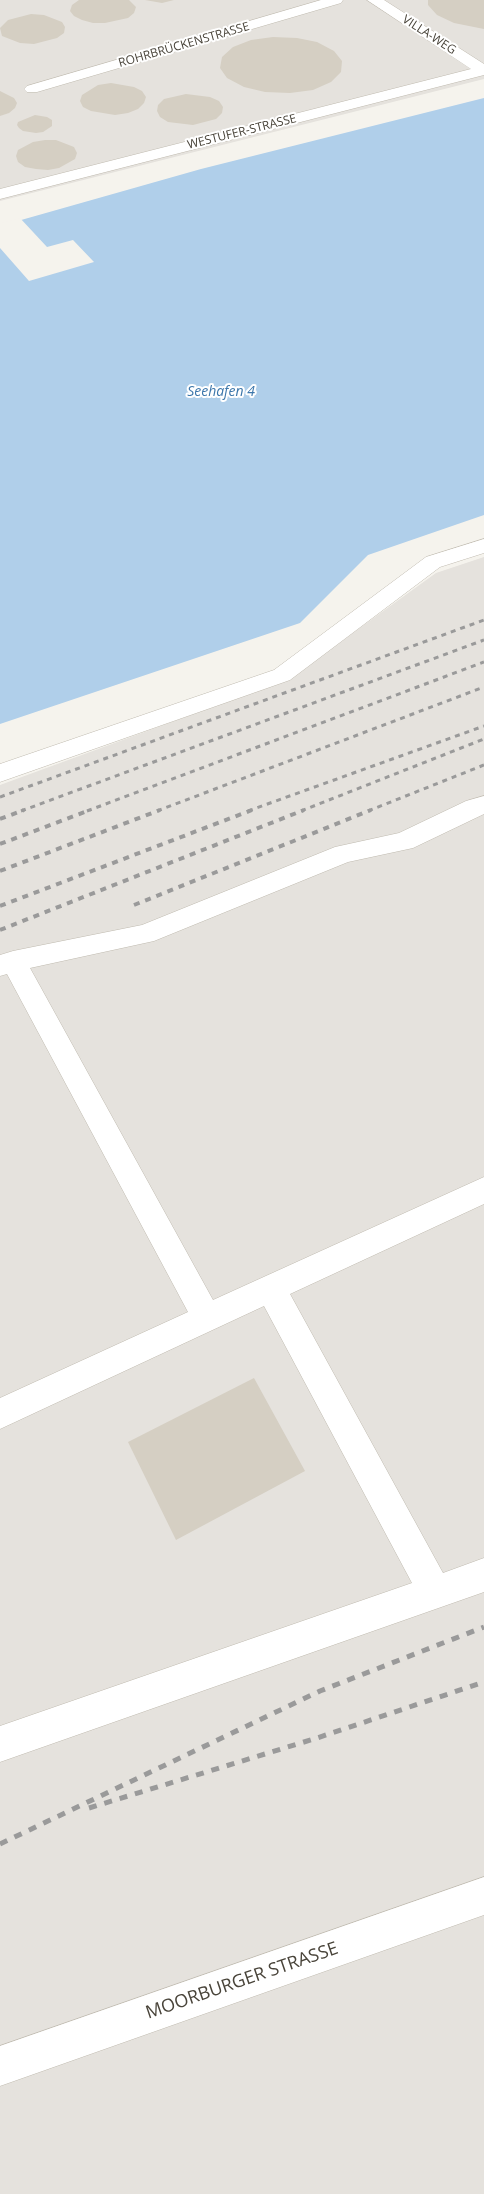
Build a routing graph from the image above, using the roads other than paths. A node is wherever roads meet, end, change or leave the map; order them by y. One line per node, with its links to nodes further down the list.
1 (336, 0): 4 (lane, ROHRBRÜCKENSTRASSE)
2 (374, 0): 3 (lane, VILLA-WEG)
3 (484, 70): 5 (lane, WESTUFER-STRASSE)
4 (32, 89)
5 (0, 194)
6 (484, 546): 7 (lane)
7 (0, 773)
8 (484, 805): 9 (lane)
9 (6, 963): 12 (lane)
10 (484, 1190): 11 (lane)
11 (271, 1289): 12 (lane); 15 (lane)
12 (207, 1318): 13 (lane)
13 (0, 1414)
14 (484, 1575): 15 (lane)
15 (434, 1592): 16 (lane)
16 (0, 1744)
17 (484, 1896): 18 (lane, MOORBURGER STRASSE)
18 (0, 2066)

